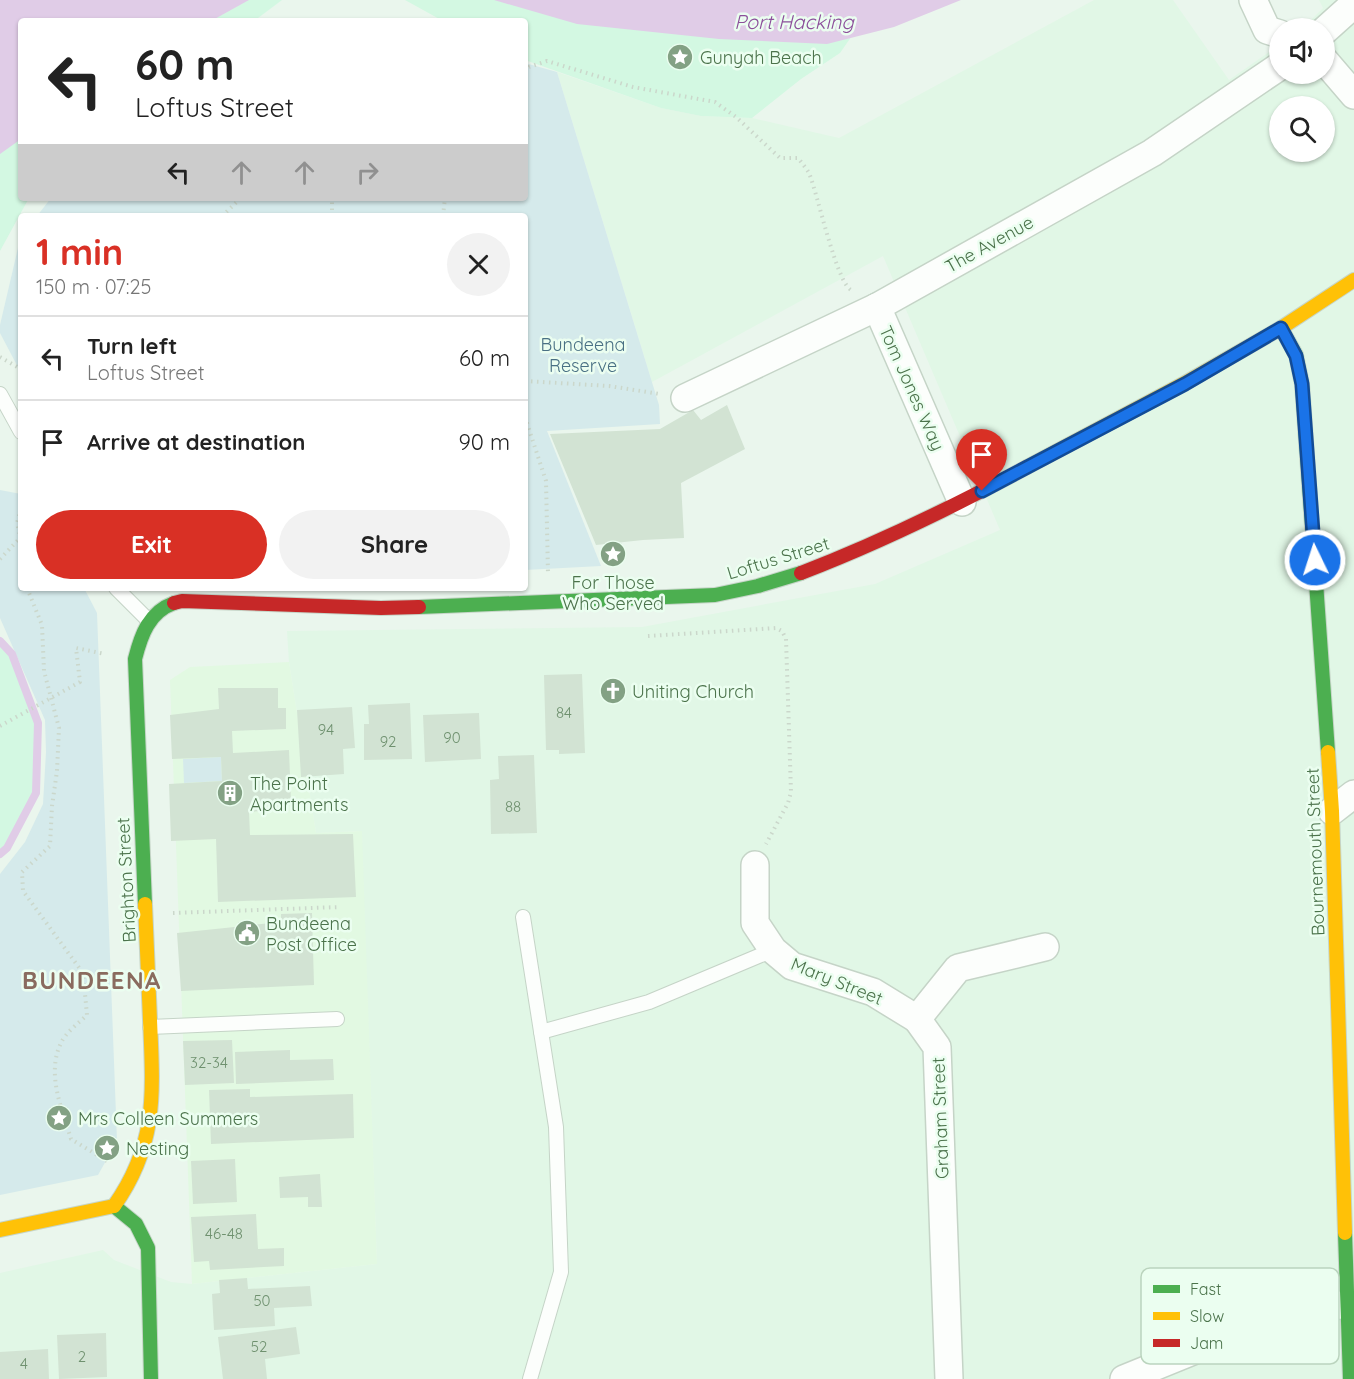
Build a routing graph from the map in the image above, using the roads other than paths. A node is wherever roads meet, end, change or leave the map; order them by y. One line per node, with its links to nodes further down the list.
1 (1253, 0): 4 (street)
2 (1354, 4): 3 (street)
3 (1335, 22)
4 (1269, 31)
5 (1269, 73): 9 (street, The Avenue)
6 (1335, 73): 7 (street)
7 (1354, 95)
8 (1354, 280): 10 (street, Loftus Street)
9 (877, 307): 12 (street, The Avenue); 14 (street, Tom Jones Way)
10 (1281, 328): 14 (street, Loftus Street); 18 (street, Bournemouth Street)
11 (0, 394): 13 (lane)
12 (685, 398)
13 (18, 427)
14 (962, 501): 16 (street, Loftus Street)
15 (119, 591): 16 (lane)
16 (149, 621): 25 (street, Brighton Street)
17 (1354, 794): 18 (street)
18 (1332, 811): 29 (street, Bournemouth Street)
19 (754, 866): 22 (street, Mary Street)
20 (523, 917): 26 (lane)
21 (1045, 947): 24 (street)
22 (773, 950): 24 (street, Mary Street); 26 (lane)
23 (337, 1019): 25 (lane)
24 (917, 1019): 33 (street, Graham Street)
25 (150, 1027): 27 (street, Brighton Street)
26 (541, 1032): 32 (lane)
27 (114, 1206): 28 (street); 31 (street)
28 (0, 1230)
29 (1351, 1304): 35 (street, Bournemouth Street)
30 (1161, 1364): 34 (street)
31 (152, 1379)
32 (530, 1379)
33 (949, 1379)
34 (1124, 1379)
35 (1350, 1379)

